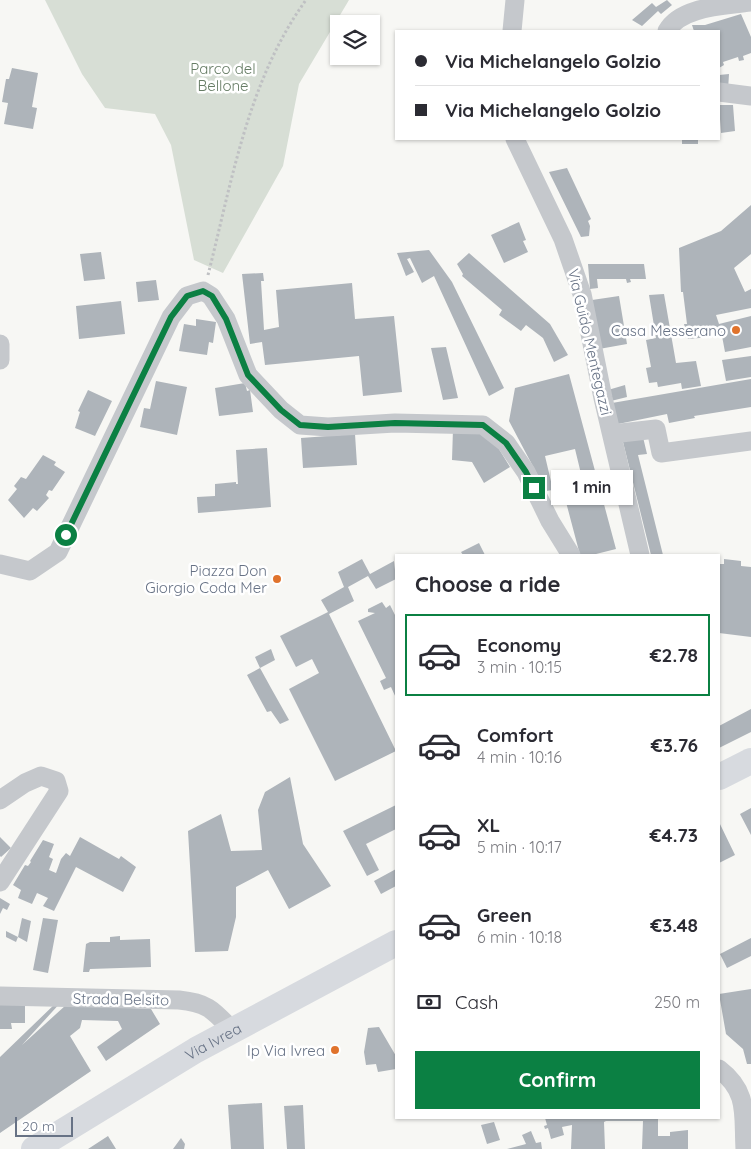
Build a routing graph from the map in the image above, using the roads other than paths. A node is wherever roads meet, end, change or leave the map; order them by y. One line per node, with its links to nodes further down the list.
1 (515, 0): 3 (street)
2 (751, 2): 4 (street)
3 (512, 30)
4 (667, 30)
5 (720, 92): 6 (street)
6 (751, 96)
7 (515, 140): 10 (street, Via Guido Mentegazzi)
8 (0, 344): 9 (street)
9 (0, 360)
10 (612, 434): 11 (street); 13 (street, Via Guido Mentegazzi)
11 (751, 441)
12 (570, 554): 14 (street)
13 (640, 554)
14 (0, 564)
15 (751, 762): 16 (main road)
16 (720, 777)
17 (0, 800): 18 (street)
18 (0, 882)
19 (395, 944): 21 (main road, Via Ivrea)
20 (0, 996): 21 (street, Strada Belsito)
21 (232, 1030): 23 (main road, Via Ivrea)
22 (720, 1070): 24 (street)
23 (34, 1149)
24 (746, 1149)

